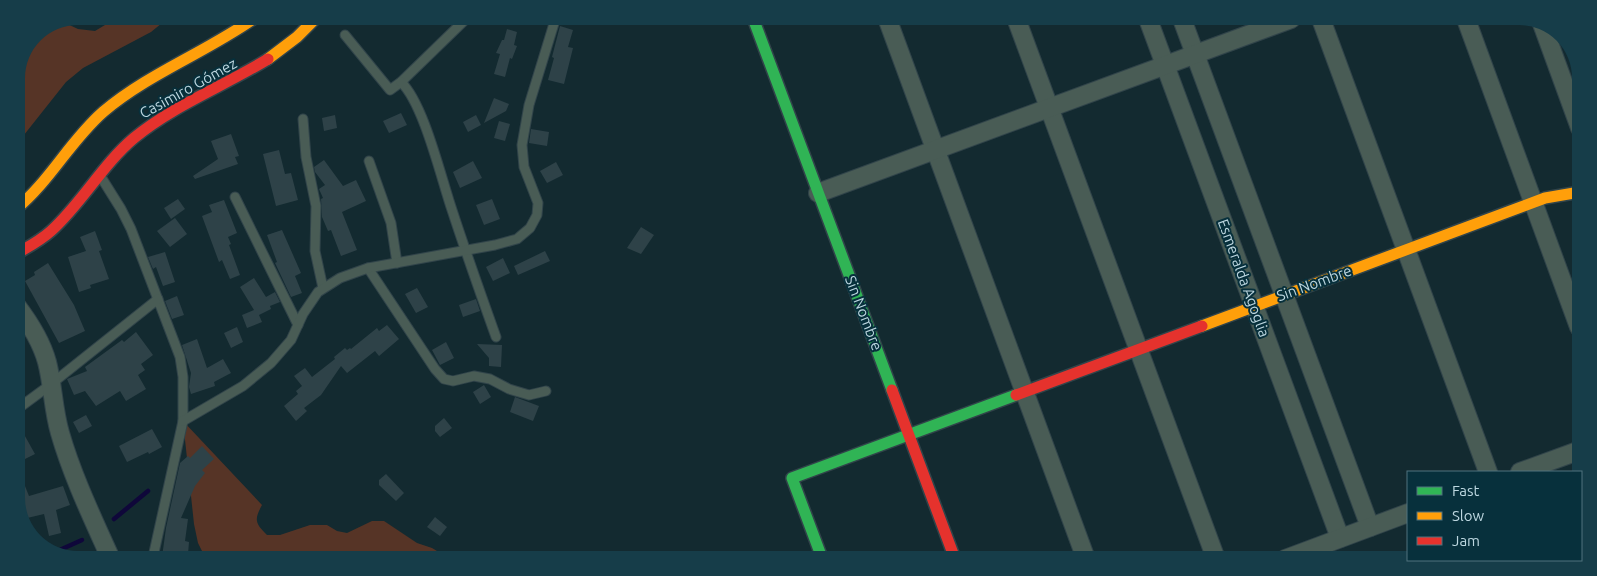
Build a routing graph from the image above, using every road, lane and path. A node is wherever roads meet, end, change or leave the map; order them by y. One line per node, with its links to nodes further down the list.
1 (244, 25): 21 (street, Casimiro Gómez)
2 (309, 25): 25 (street, Casimiro Gómez)
3 (460, 25): 17 (lane)
4 (554, 25): 31 (lane)
5 (756, 25): 26 (street, Sin Nombre)
6 (890, 25): 22 (street)
7 (1019, 25): 19 (street)
8 (1150, 25): 16 (street, Esmeralda Agoglia)
9 (1184, 25): 15 (street)
10 (1274, 25): 15 (street)
11 (1323, 25): 32 (street)
12 (1468, 25): 30 (street)
13 (1545, 31): 18 (street)
14 (344, 35): 17 (lane)
15 (1196, 55): 16 (street); 37 (street)
16 (1166, 66): 19 (street); 39 (street, Esmeralda Agoglia)
17 (401, 82): 31 (lane)
18 (1572, 106)
19 (1049, 108): 22 (street); 44 (street)
20 (302, 118): 36 (lane)
21 (72, 144): 23 (street); 29 (street, Casimiro Gómez)
22 (936, 150): 26 (street); 47 (street)
23 (83, 156)
24 (369, 161): 34 (lane)
25 (97, 172): 33 (street, Casimiro Gómez); 38 (lane)
26 (818, 193): 50 (street, Sin Nombre)
27 (1572, 193): 30 (street, Sin Nombre)
28 (235, 197): 42 (lane)
29 (25, 201)
30 (1533, 203): 32 (street, Sin Nombre); 40 (street)
31 (465, 250): 34 (lane); 43 (lane)
32 (1406, 250): 37 (street, Sin Nombre); 52 (street)
33 (25, 251)
34 (397, 263): 35 (lane)
35 (368, 268): 36 (lane); 46 (lane)
36 (323, 288): 42 (lane)
37 (1284, 294): 39 (street, Sin Nombre); 55 (street)
38 (158, 299): 45 (lane); 49 (lane)
39 (1254, 306): 44 (street, Sin Nombre); 56 (street, Esmeralda Agoglia)
40 (1572, 308)
41 (25, 318): 45 (street)
42 (298, 325): 49 (lane)
43 (496, 337)
44 (1138, 349): 47 (street, Sin Nombre); 62 (street)
45 (50, 385): 48 (lane); 57 (street)
46 (546, 391)
47 (1024, 391): 50 (street, Sin Nombre); 61 (street)
48 (25, 403)
49 (183, 421): 58 (lane)
50 (909, 434): 59 (street, Sin Nombre); 60 (street, Sin Nombre)
51 (1572, 453): 53 (street)
52 (1488, 471)
53 (1523, 471)
54 (1407, 513): 55 (street)
55 (1370, 527): 56 (street)
56 (1340, 538): 63 (street)
57 (107, 551)
58 (154, 551)
59 (819, 551)
60 (953, 551)
61 (1083, 551)
62 (1213, 551)
63 (1306, 551)

